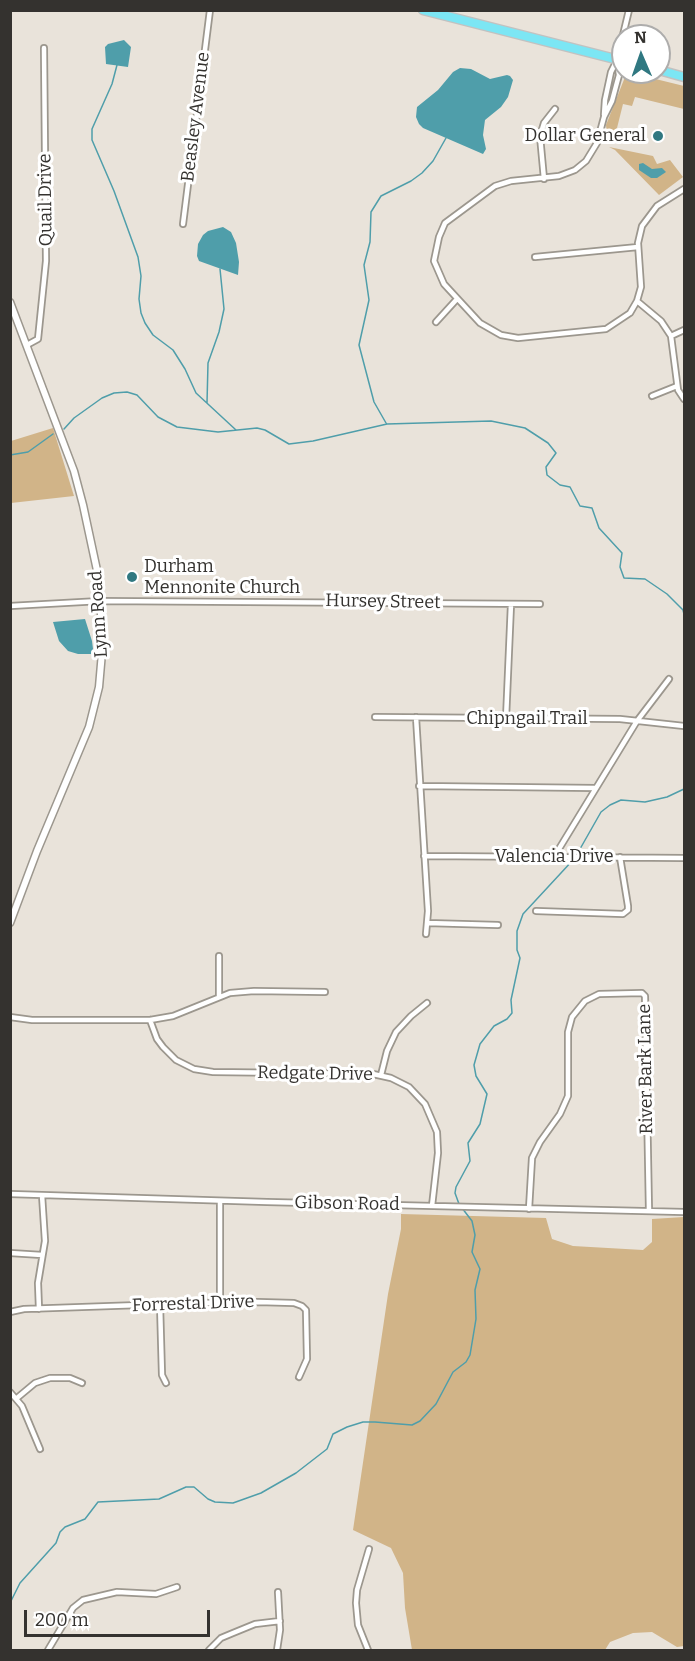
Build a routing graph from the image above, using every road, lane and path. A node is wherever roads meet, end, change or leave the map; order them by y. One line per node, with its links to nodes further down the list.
1 (210, 10): 11 (street, Beasley Avenue)
2 (423, 10): 4 (highway)
3 (44, 48): 20 (street, Quail Drive)
4 (611, 59)
5 (611, 71): 8 (street)
6 (616, 84): 8 (street)
7 (555, 109): 9 (street)
8 (604, 117): 9 (street)
9 (544, 179): 14 (street)
10 (684, 189): 12 (street)
11 (183, 224)
12 (638, 247): 13 (street); 15 (street)
13 (535, 257)
14 (457, 299): 15 (street); 17 (street)
15 (636, 302): 19 (street)
16 (11, 306): 20 (street, Lynn Road)
17 (436, 322)
18 (684, 330): 19 (street)
19 (671, 336): 21 (street)
20 (27, 345): 24 (street, Lynn Road)
21 (677, 386): 22 (street); 23 (street)
22 (652, 396)
23 (684, 399)
24 (100, 601): 25 (street, Hursey Street); 27 (street, Hursey Street); 42 (street, Lynn Road)
25 (511, 604): 26 (street, Hursey Street); 31 (street)
26 (540, 604)
27 (10, 606)
28 (669, 679): 32 (street)
29 (375, 717): 30 (street, Chipngail Trail)
30 (416, 717): 31 (street, Chipngail Trail); 34 (street)
31 (506, 719): 32 (street, Chipngail Trail)
32 (637, 721): 33 (street, Chipngail Trail); 35 (street)
33 (684, 726)
34 (419, 786): 35 (street); 36 (street)
35 (596, 788): 37 (street)
36 (424, 856): 37 (street, Valencia Drive); 41 (street)
37 (554, 857): 38 (street, Valencia Drive)
38 (620, 857): 39 (street, Valencia Drive); 40 (street)
39 (684, 858)
40 (536, 911)
41 (427, 922): 43 (street); 44 (street)
42 (10, 923)
43 (498, 925)
44 (426, 934)
45 (219, 956): 47 (street)
46 (325, 992): 47 (street)
47 (219, 996): 50 (street)
48 (427, 1003): 51 (street)
49 (10, 1017): 50 (street)
50 (150, 1020): 51 (street, Redgate Drive)
51 (381, 1075): 55 (street, Redgate Drive)
52 (10, 1194): 53 (street, Gibson Road)
53 (42, 1195): 54 (street, Gibson Road); 60 (street)
54 (220, 1201): 55 (street, Gibson Road); 61 (street)
55 (432, 1206): 56 (street, Gibson Road)
56 (530, 1209): 57 (street, Gibson Road); 57 (street, River Bark Lane)
57 (649, 1212): 58 (street, Gibson Road)
58 (684, 1212)
59 (10, 1253): 60 (street)
60 (42, 1255): 63 (street)
61 (220, 1302): 62 (street, Forrestal Drive); 65 (street, Forrestal Drive)
62 (160, 1304): 63 (street, Forrestal Drive); 67 (street)
63 (39, 1309): 64 (street, Forrestal Drive)
64 (10, 1312)
65 (299, 1377)
66 (82, 1383): 69 (street)
67 (166, 1383)
68 (10, 1392): 69 (street)
69 (17, 1398): 70 (street)
70 (39, 1449)
71 (369, 1549): 78 (street)
72 (177, 1587): 75 (street)
73 (278, 1592): 74 (street)
74 (280, 1621): 76 (street); 77 (street)
75 (48, 1650)
76 (209, 1650)
77 (277, 1650)
78 (368, 1650)

